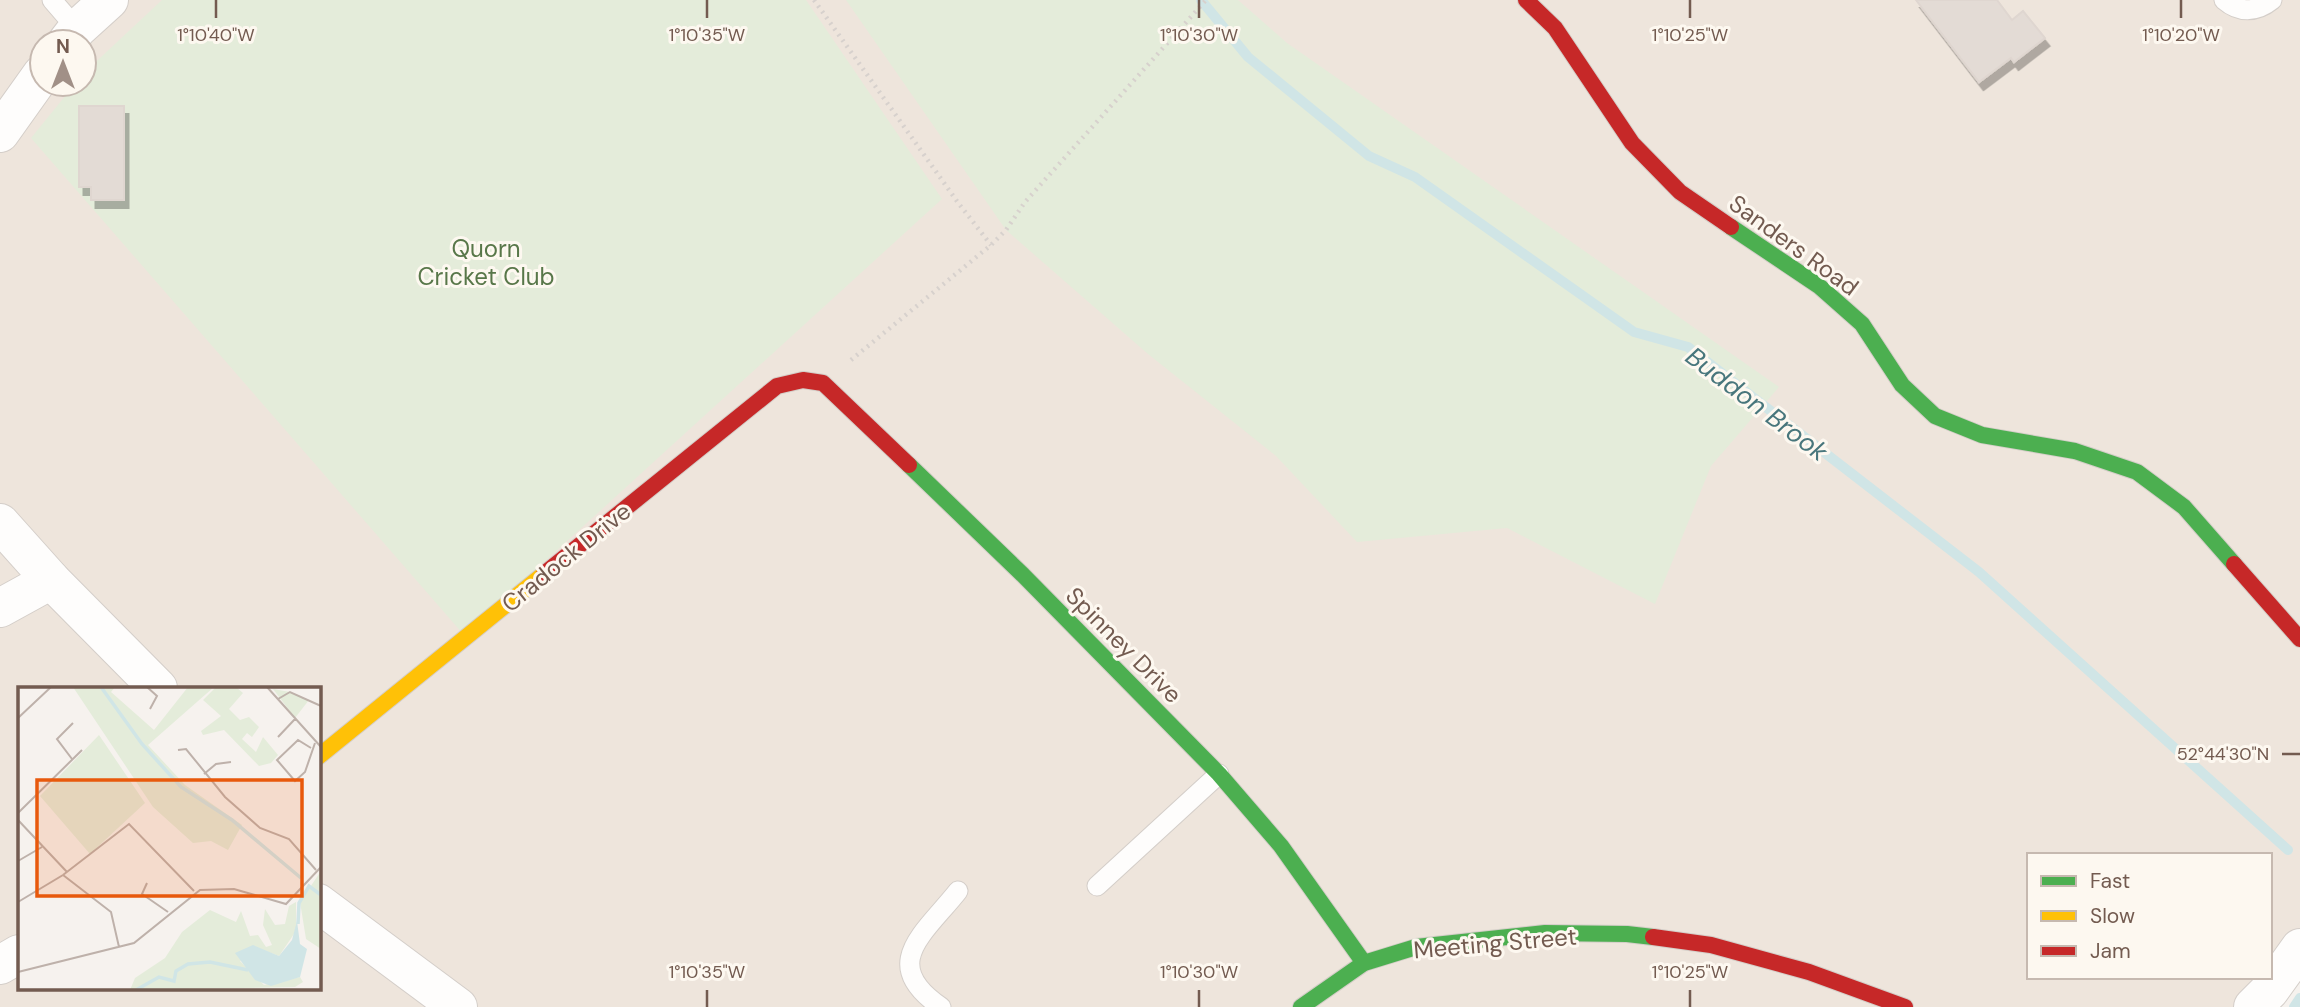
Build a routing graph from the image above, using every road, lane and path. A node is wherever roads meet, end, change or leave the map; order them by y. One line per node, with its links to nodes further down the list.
1 (52, 0): 8 (lane)
2 (108, 0): 9 (street)
3 (814, 0): 12 (path)
4 (1206, 0): 12 (path)
5 (1525, 0): 17 (street, Sanders Road)
6 (2224, 0): 7 (lane)
7 (2272, 0)
8 (68, 28)
9 (80, 28)
10 (28, 94): 11 (street)
11 (0, 133)
12 (991, 245): 13 (path)
13 (823, 383): 19 (street, Cradock Drive); 20 (street, Spinney Drive)
14 (0, 523): 15 (street)
15 (51, 580): 16 (street); 18 (street)
16 (0, 608)
17 (2300, 639)
18 (157, 687)
19 (320, 755)
20 (1220, 774): 21 (lane); 26 (street, Spinney Drive)
21 (1097, 886)
22 (958, 891): 29 (lane)
23 (320, 904): 28 (street)
24 (2300, 948): 32 (street)
25 (18, 955): 27 (street)
26 (1364, 963): 30 (street, Meeting Street); 31 (street, Meeting Street)
27 (0, 965)
28 (458, 1007)
29 (941, 1007)
30 (1301, 1007)
31 (1905, 1007)
32 (2253, 1007)

